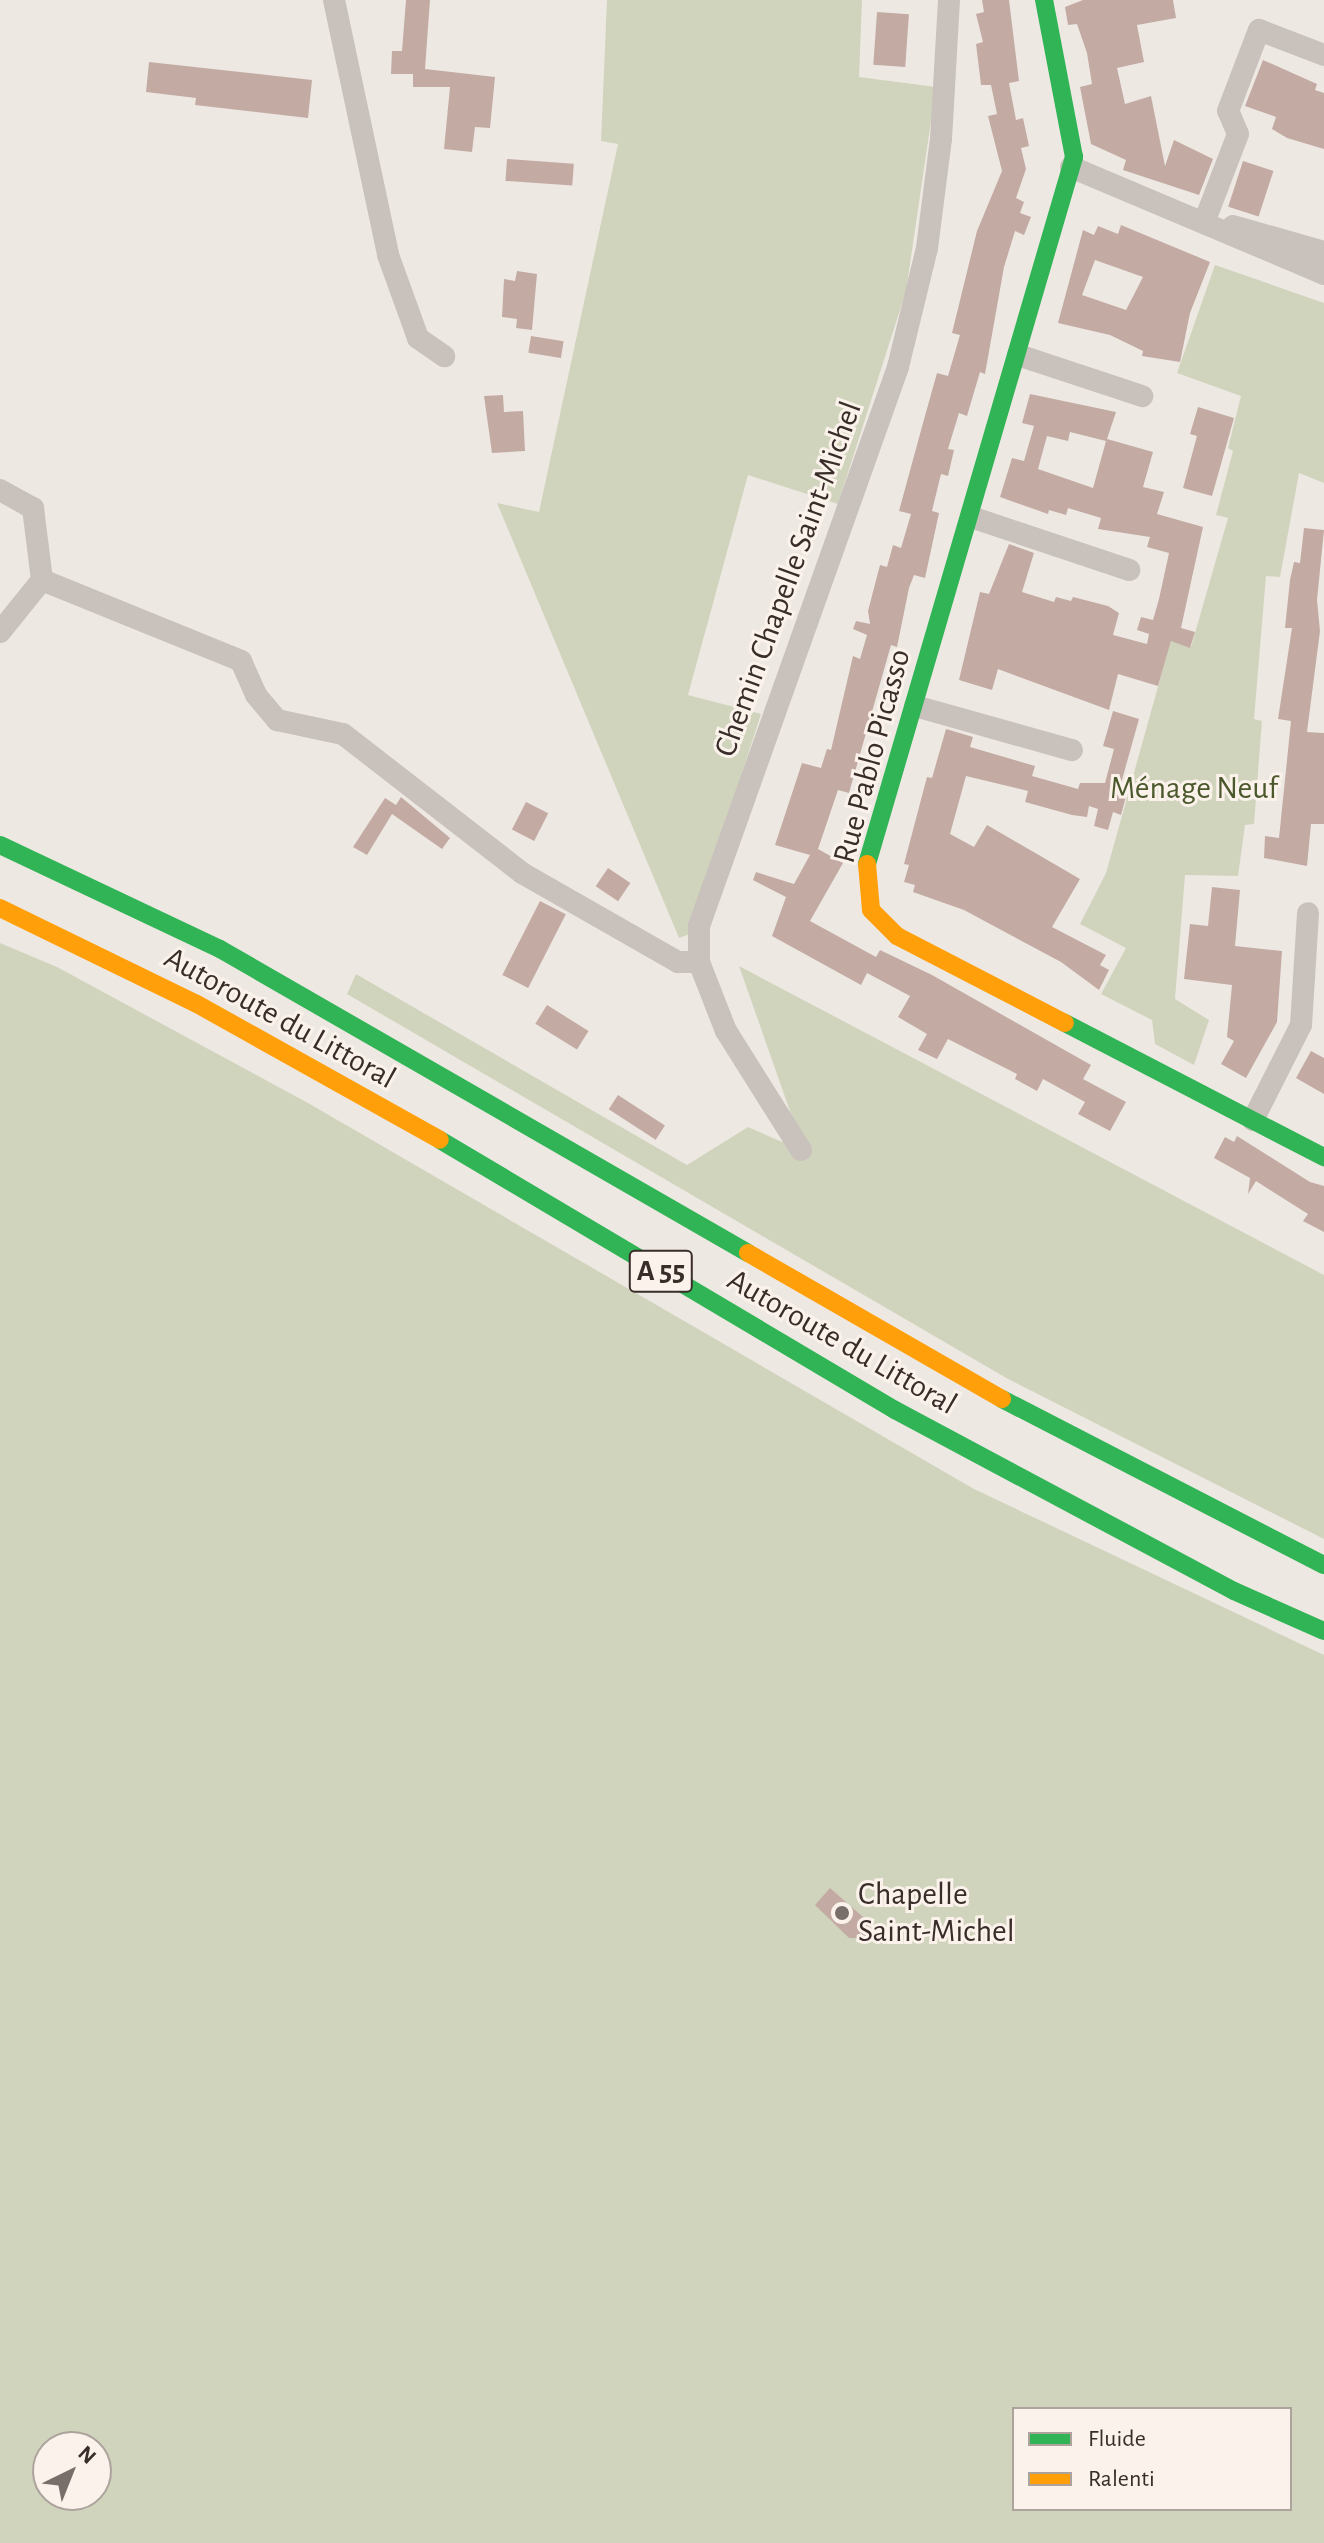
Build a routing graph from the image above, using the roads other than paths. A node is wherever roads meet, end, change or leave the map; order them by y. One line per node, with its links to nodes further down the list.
1 (334, 0): 10 (street)
2 (949, 0): 22 (street, Chemin Chapelle Saint-Michel)
3 (1044, 0): 5 (main road, Rue Pablo Picasso)
4 (1324, 55): 6 (street)
5 (1071, 167): 6 (street); 9 (main road, Rue Pablo Picasso)
6 (1205, 220): 7 (street); 8 (street)
7 (1324, 252)
8 (1324, 274)
9 (1018, 355): 11 (street); 13 (main road, Rue Pablo Picasso)
10 (444, 356)
11 (1142, 396)
12 (0, 490): 15 (street)
13 (971, 517): 14 (street); 17 (main road, Rue Pablo Picasso)
14 (1129, 570)
15 (42, 580): 16 (street); 22 (street)
16 (0, 632)
17 (915, 706): 18 (street); 23 (main road, Rue Pablo Picasso)
18 (1072, 750)
19 (0, 845): 26 (main road, Autoroute du Littoral / A 55)
20 (0, 908): 27 (main road, Autoroute du Littoral / A 55)
21 (1308, 913): 23 (street)
22 (699, 962): 24 (street, Chemin Chapelle Saint-Michel)
23 (1253, 1120): 25 (main road, Rue Pablo Picasso)
24 (801, 1150)
25 (1324, 1157)
26 (1324, 1565)
27 (1324, 1631)

